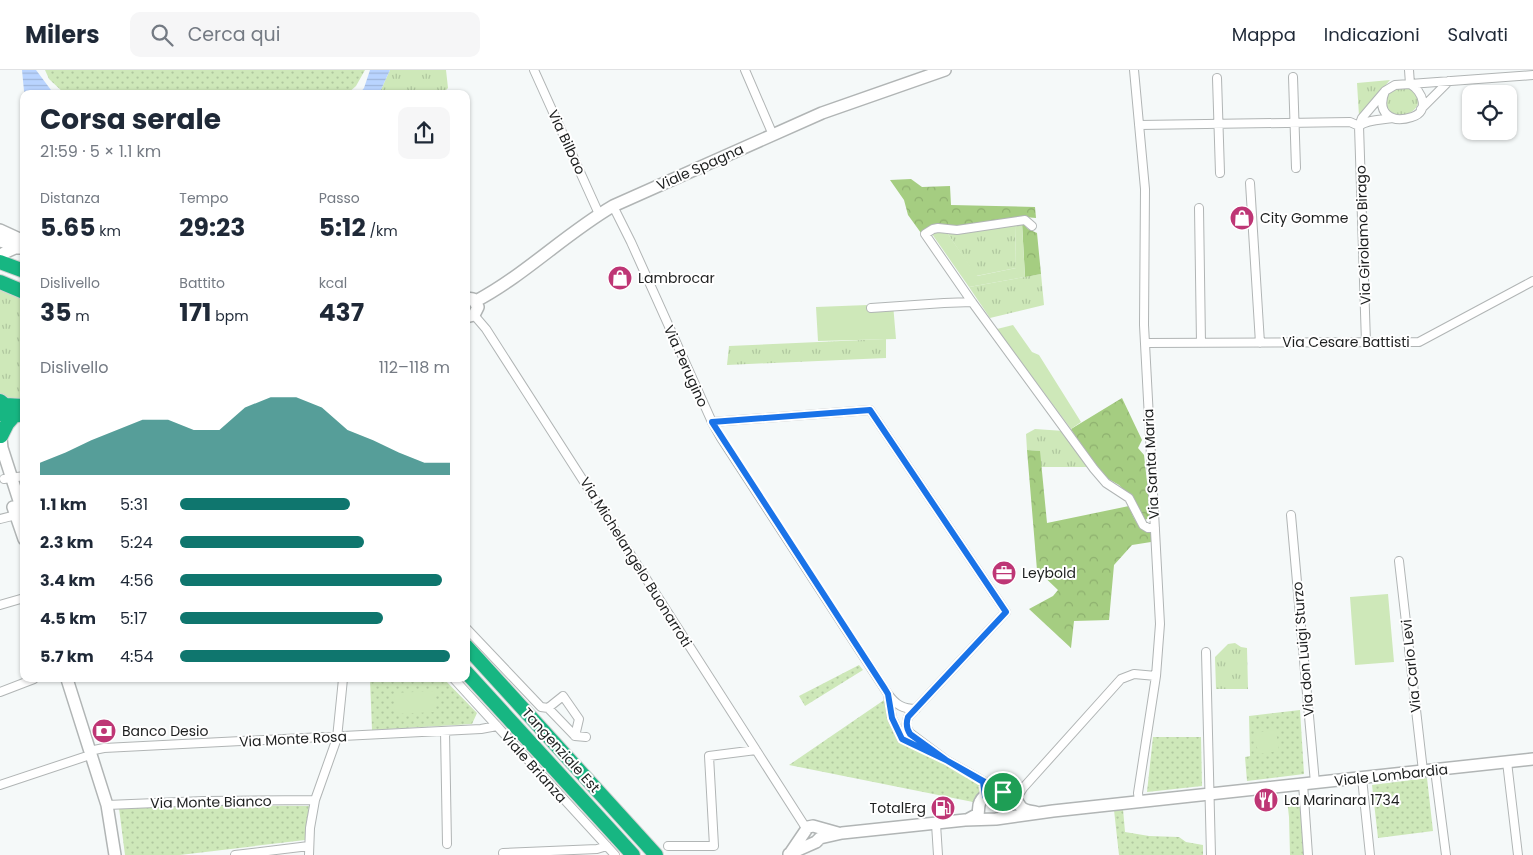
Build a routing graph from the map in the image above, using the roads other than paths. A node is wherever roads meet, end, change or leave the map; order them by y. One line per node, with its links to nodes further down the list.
1 (534, 70): 24 (street, Via Bilbao)
2 (745, 70): 18 (street)
3 (945, 70): 18 (street, Viale Spagna)
4 (1134, 70): 16 (street, Via Santa Maria)
5 (1409, 70): 10 (street)
6 (1533, 75): 9 (street)
7 (1293, 77): 14 (street)
8 (1217, 78): 15 (street)
9 (1448, 81): 10 (street); 12 (street)
10 (1410, 84): 11 (street); 12 (street)
11 (1384, 91): 13 (street); 17 (street)
12 (1421, 109): 13 (street)
13 (1393, 118): 17 (street)
14 (1295, 123): 15 (street); 17 (street); 19 (street)
15 (1218, 124): 16 (street); 20 (street)
16 (1139, 125): 40 (street, Via Santa Maria)
17 (1359, 126): 43 (street, Via Girolamo Birago)
18 (773, 135): 22 (street, Viale Spagna)
19 (1296, 168)
20 (1220, 173)
21 (1250, 183): 42 (street)
22 (613, 206): 24 (street, Viale Spagna); 48 (street, Via Perugino)
23 (1199, 208): 41 (street)
24 (599, 214): 36 (street, Viale Spagna)
25 (1032, 226): 37 (street)
26 (0, 230): 27 (street)
27 (20, 239)
28 (0, 241): 29 (street)
29 (20, 247)
30 (20, 248): 31 (street)
31 (2, 257): 32 (highway)
32 (20, 269)
33 (0, 277): 35 (highway)
34 (1533, 281): 43 (street, Via Cesare Battisti)
35 (15, 286)
36 (471, 300): 39 (street, Viale Spagna)
37 (972, 302): 38 (street); 57 (street)
38 (871, 308)
39 (470, 316): 79 (street, Via Michelangelo Buonarroti)
40 (1145, 343): 41 (street, Via Cesare Battisti); 57 (street, Via Santa Maria)
41 (1202, 343): 42 (street, Via Cesare Battisti)
42 (1260, 343): 43 (street, Via Cesare Battisti)
43 (1366, 343)
44 (0, 401): 45 (highway)
45 (20, 406)
46 (0, 414): 47 (highway)
47 (19, 415): 49 (highway)
48 (712, 422): 71 (street, Via Perugino); 73 (street)
49 (1, 432): 52 (street)
50 (0, 466): 52 (street)
51 (20, 476): 52 (street)
52 (8, 478): 53 (street)
53 (20, 512)
54 (20, 515): 56 (street)
55 (1291, 515): 88 (street, Via don Luigi Sturzo)
56 (0, 519)
57 (1155, 528): 65 (street, Via Santa Maria)
58 (1399, 561): 85 (street, Via Carlo Levi)
59 (20, 599): 60 (street)
60 (0, 605)
61 (470, 632): 72 (street)
62 (470, 650): 116 (highway, Tangenziale Est)
63 (1206, 652): 92 (street)
64 (470, 676): 115 (highway, Tangenziale Est)
65 (1156, 676): 95 (street); 96 (street, Via Santa Maria)
66 (26, 682): 70 (street)
67 (68, 682): 80 (street)
68 (343, 682): 78 (street)
69 (457, 682): 74 (street, Viale Brianza)
70 (0, 692)
71 (888, 694): 73 (street, Via Perugino); 82 (street, Via Perugino)
72 (548, 708): 76 (street); 76 (street)
73 (916, 709): 82 (street, Via Perugino)
74 (497, 726): 75 (street, Via Monte Rosa); 107 (street, Viale Brianza)
75 (445, 731): 78 (street, Via Monte Rosa); 105 (street)
76 (575, 736): 77 (street)
77 (586, 737)
78 (337, 738): 80 (street, Via Monte Rosa); 94 (street)
79 (756, 750): 104 (street, Via Michelangelo Buonarroti); 108 (street)
80 (89, 753): 90 (street, Via Monte Rosa); 97 (street)
81 (1533, 759): 83 (street, Viale Lombardia)
82 (946, 760): 87 (street, Via Perugino)
83 (1507, 762): 84 (street, Viale Lombardia); 123 (street)
84 (1436, 770): 85 (street, Viale Lombardia); 122 (street)
85 (1423, 771): 86 (street, Viale Lombardia)
86 (1362, 778): 88 (street, Viale Lombardia); 121 (street)
87 (983, 782): 91 (street, Via Perugino); 93 (street)
88 (1315, 783): 89 (street, Viale Lombardia)
89 (1303, 784): 92 (street, Viale Lombardia); 120 (street)
90 (0, 785)
91 (1003, 792): 93 (street); 95 (street, Viale Lombardia)
92 (1209, 794): 96 (street, Viale Lombardia); 119 (street)
93 (985, 796): 98 (street)
94 (316, 800): 97 (street, Via Monte Bianco); 106 (street)
95 (1016, 801): 99 (street, Viale Lombardia); 100 (street)
96 (1139, 802): 99 (street, Viale Lombardia)
97 (107, 805): 111 (street)
98 (979, 810): 101 (street); 102 (street, Viale Lombardia)
99 (1039, 812): 100 (street, Viale Lombardia)
100 (1010, 816): 101 (street, Viale Lombardia)
101 (988, 818): 102 (street, Viale Lombardia)
102 (965, 820): 103 (street, Viale Lombardia)
103 (936, 824): 104 (street, Viale Lombardia); 118 (street)
104 (813, 833): 117 (street)
105 (447, 844)
106 (309, 846): 109 (street); 113 (street)
107 (607, 846): 110 (street); 114 (street, Viale Brianza)
108 (668, 846)
109 (264, 853): 112 (street)
110 (503, 853)
111 (115, 855)
112 (235, 855)
113 (308, 855)
114 (615, 855)
115 (633, 855)
116 (656, 855)
117 (789, 855)
118 (938, 855)
119 (1211, 855)
120 (1308, 855)
121 (1370, 855)
122 (1446, 855)
123 (1518, 855)

